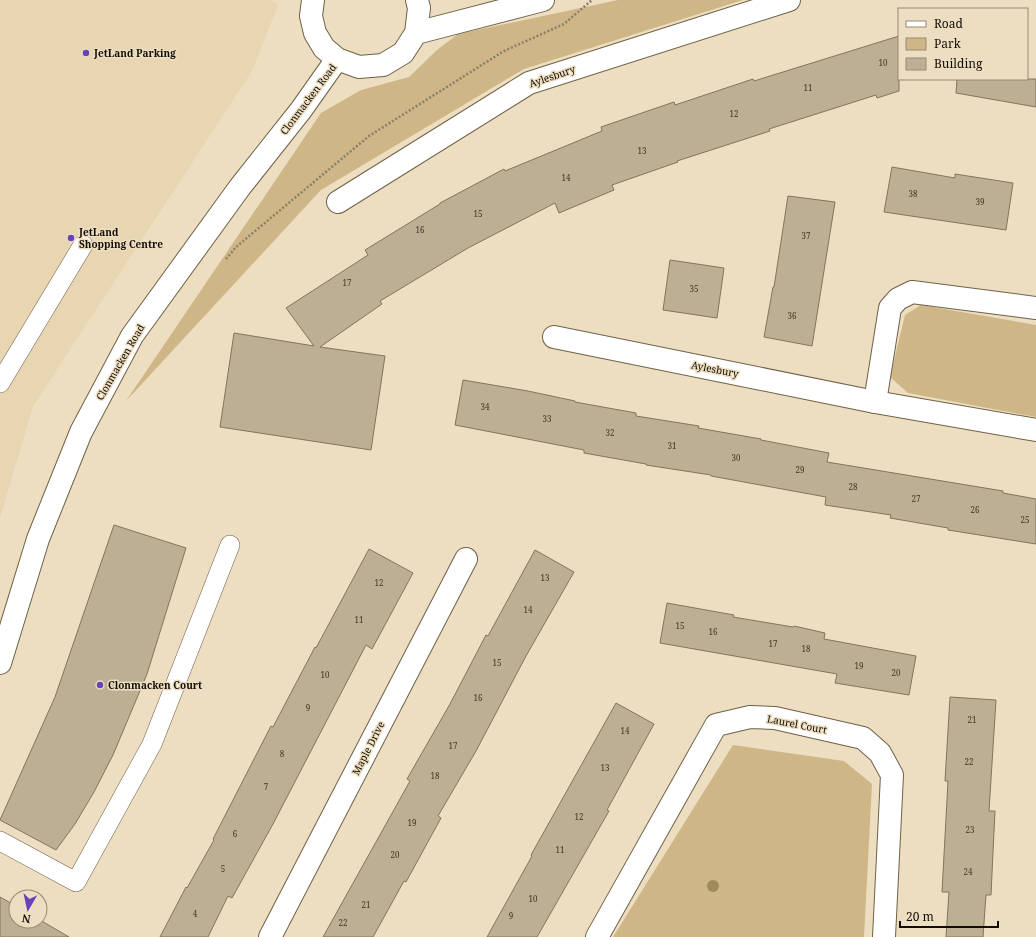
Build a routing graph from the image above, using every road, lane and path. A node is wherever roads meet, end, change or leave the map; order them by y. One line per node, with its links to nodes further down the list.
1 (313, 0): 7 (street)
2 (416, 0): 6 (street)
3 (503, 0): 5 (street)
4 (789, 0): 8 (street, Aylesbury)
5 (535, 2): 6 (street)
6 (416, 33): 7 (street)
7 (337, 59): 17 (street, Clonmacken Road)
8 (338, 202)
9 (83, 245): 12 (lane)
10 (1036, 308): 13 (street)
11 (554, 337): 13 (street, Aylesbury)
12 (0, 383)
13 (875, 402): 14 (street, Aylesbury)
14 (1036, 430)
15 (230, 545): 18 (lane)
16 (466, 559): 19 (street, Maple Drive)
17 (0, 663)
18 (0, 841)
19 (270, 937)
20 (598, 937): 21 (street, Laurel Court)
21 (884, 937)

